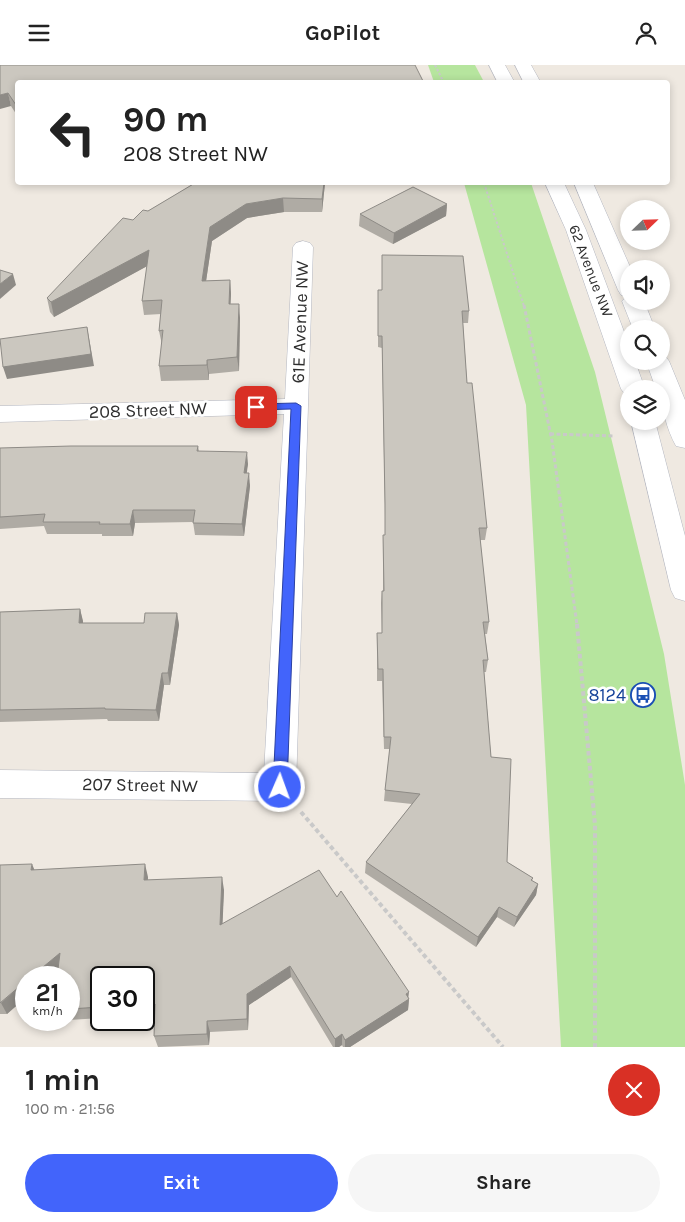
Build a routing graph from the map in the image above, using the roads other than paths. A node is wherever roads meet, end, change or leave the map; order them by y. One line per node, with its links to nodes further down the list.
1 (497, 65): 3 (street)
2 (523, 65): 4 (street)
3 (505, 80)
4 (531, 80)
5 (555, 185): 10 (street, 62 Avenue NW)
6 (584, 185): 8 (street, 62 Avenue NW)
7 (303, 247): 12 (street, 61E Avenue NW)
8 (620, 267)
9 (661, 370): 11 (street)
10 (630, 380)
11 (673, 400): 15 (street)
12 (296, 406): 13 (street, 208 Street NW); 18 (street, 61E Avenue NW)
13 (0, 414)
14 (644, 430): 16 (street)
15 (685, 440)
16 (685, 590)
17 (0, 784): 18 (street, 207 Street NW)
18 (280, 787)

